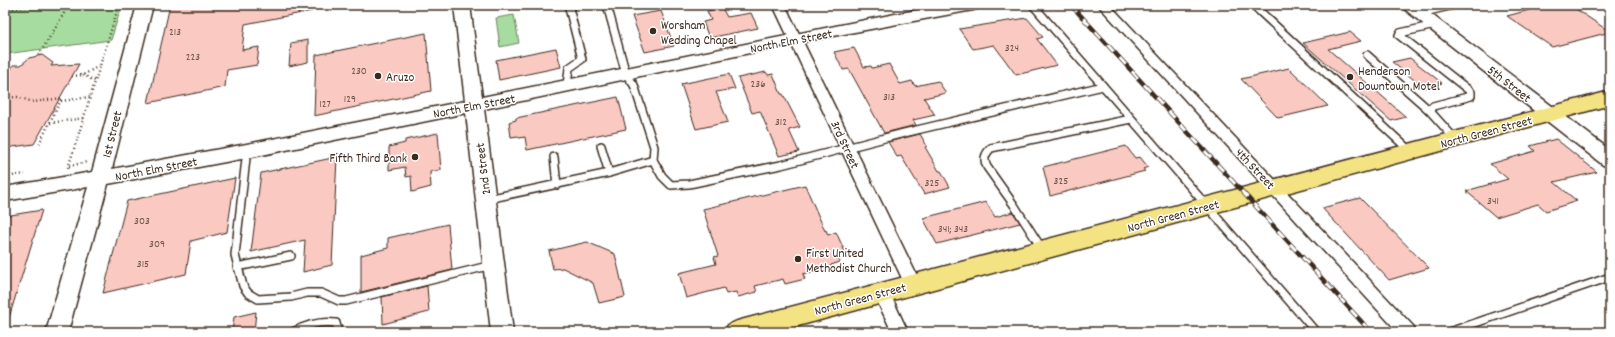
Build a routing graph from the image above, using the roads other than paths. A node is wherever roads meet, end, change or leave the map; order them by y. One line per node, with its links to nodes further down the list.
1 (144, 5): 33 (street, 1st Street)
2 (462, 5): 20 (street, 2nd Street)
3 (573, 5): 17 (lane)
4 (607, 5): 16 (lane)
5 (779, 5): 14 (street, 3rd Street)
6 (973, 5): 11 (street, North Elm Street)
7 (1033, 5): 18 (lane)
8 (1104, 5): 35 (street, 4th Street)
9 (1253, 5): 28 (lane)
10 (1454, 5): 12 (lane)
11 (953, 7): 14 (street, North Elm Street)
12 (1415, 9): 13 (street, 5th Street)
13 (1436, 25): 21 (lane); 22 (street, 5th Street)
14 (796, 38): 16 (street, North Elm Street); 26 (street, 3rd Street)
15 (1367, 55): 21 (lane)
16 (626, 74): 17 (street, North Elm Street); 30 (lane)
17 (568, 86): 20 (street, North Elm Street)
18 (1103, 86): 23 (lane); 26 (lane)
19 (1610, 98): 22 (main road, North Green Street)
20 (474, 105): 27 (street, North Elm Street); 37 (street, 2nd Street)
21 (1429, 110): 24 (lane)
22 (1550, 114): 24 (main road, North Green Street); 31 (street, 5th Street)
23 (1131, 119): 38 (lane); 39 (lane)
24 (1456, 140): 28 (main road, North Green Street)
25 (601, 146): 32 (lane)
26 (848, 148): 30 (lane); 44 (street, 3rd Street)
27 (247, 150): 33 (street, North Elm Street); 42 (lane)
28 (1410, 152): 35 (main road, North Green Street)
29 (554, 156): 34 (lane)
30 (653, 160): 32 (lane)
31 (1610, 160)
32 (609, 173): 34 (lane)
33 (100, 179): 36 (street, North Elm Street); 46 (street, 1st Street)
34 (557, 185): 37 (lane)
35 (1274, 188): 38 (main road, North Green Street); 53 (street, 4th Street)
36 (5, 194)
37 (486, 199): 41 (street, 2nd Street)
38 (1206, 206): 39 (main road, North Green Street); 52 (lane)
39 (1042, 250): 44 (main road, North Green Street)
40 (291, 256): 42 (lane)
41 (494, 265): 42 (lane); 49 (street, 2nd Street)
42 (237, 267)
43 (1610, 277): 54 (lane)
44 (913, 284): 45 (main road, North Green Street)
45 (881, 292): 50 (main road, North Green Street); 51 (street)
46 (57, 332)
47 (293, 332): 48 (lane)
48 (338, 332)
49 (502, 332)
50 (737, 332)
51 (900, 332)
52 (1316, 332)
53 (1408, 332)
54 (1449, 332)

